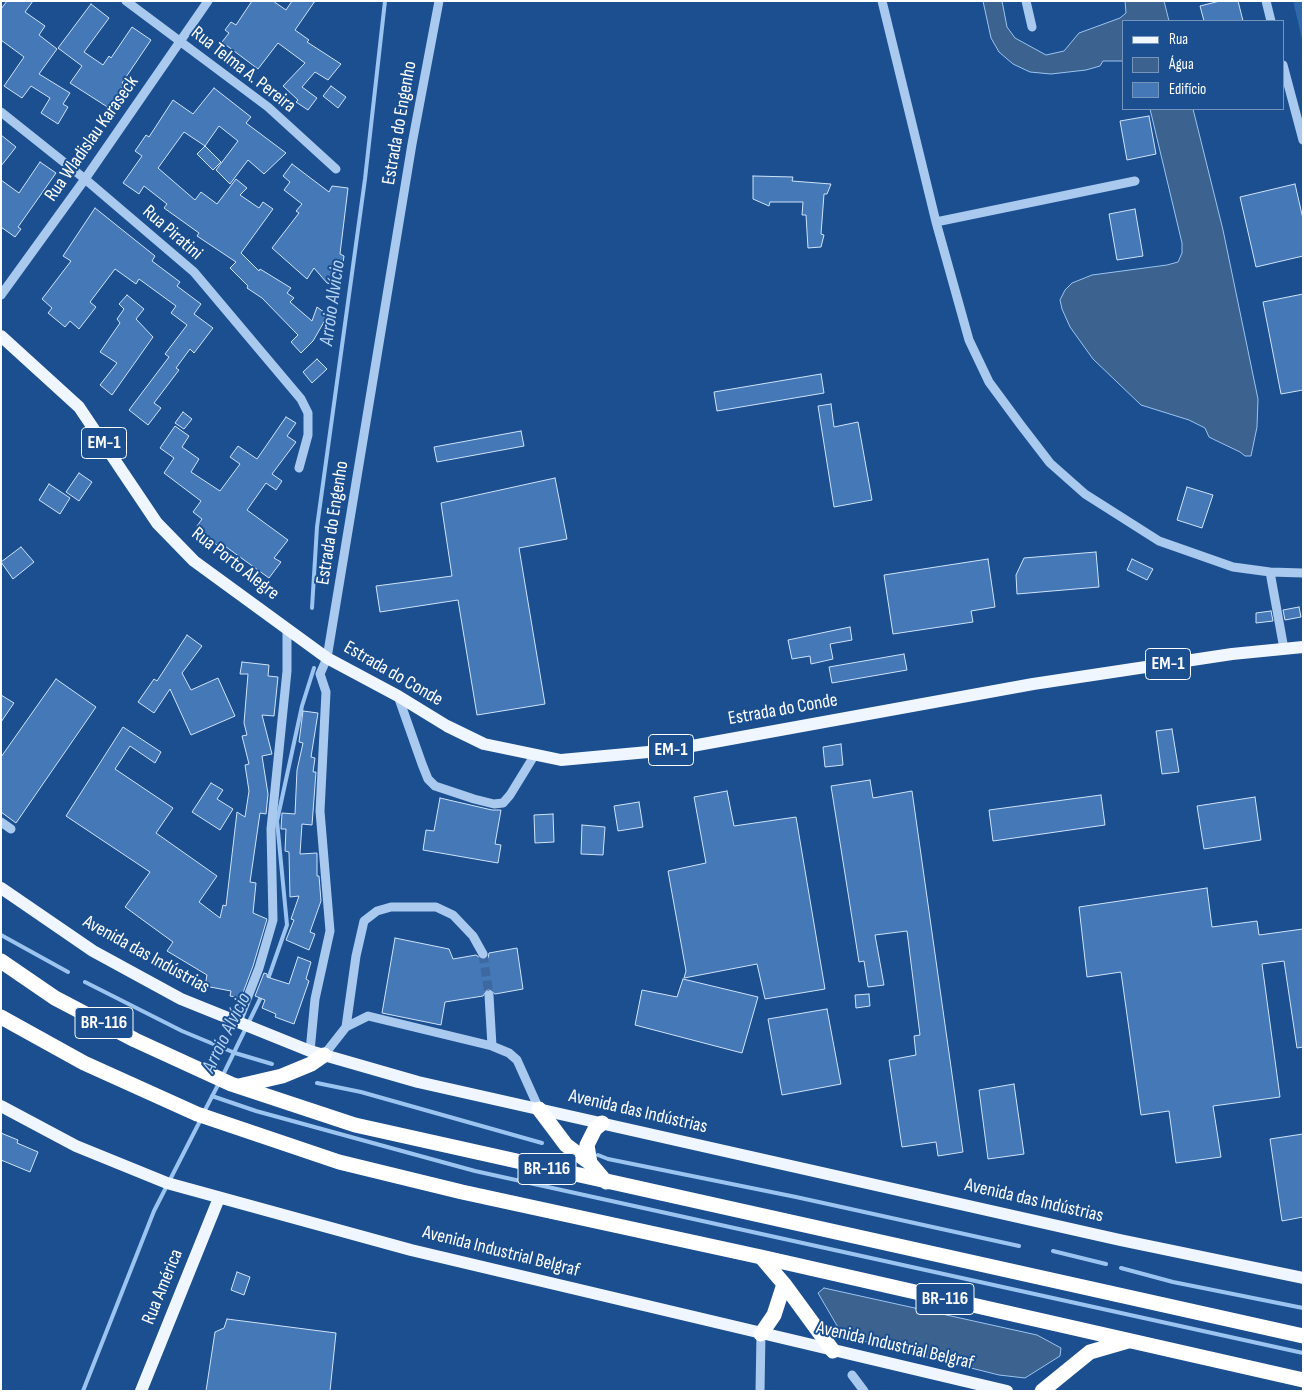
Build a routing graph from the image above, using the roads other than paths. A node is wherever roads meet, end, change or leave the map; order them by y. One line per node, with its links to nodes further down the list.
1 (126, 1): 9 (street, Rua Telma A. Pereira)
2 (208, 1): 9 (street, Rua Wladislau Karaseck)
3 (439, 1): 25 (street, Estrada do Engenho)
4 (882, 1): 16 (street)
5 (1026, 1): 8 (street)
6 (1266, 1): 7 (street)
7 (1271, 20)
8 (1032, 27)
9 (179, 41): 13 (street, Rua Telma A. Pereira); 14 (street, Rua Wladislau Karaseck)
10 (1284, 69): 12 (street)
11 (1, 112): 14 (street, Rua Piratini)
12 (1303, 140)
13 (336, 169)
14 (85, 179): 17 (street, Rua Wladislau Karaseck); 19 (street, Rua Piratini)
15 (1135, 181): 16 (street)
16 (936, 222): 20 (street)
17 (1, 295)
18 (1, 336): 22 (main road, Rua Porto Alegre / EM-1)
19 (299, 468)
20 (1270, 572): 21 (street); 24 (street)
21 (1303, 573)
22 (292, 631): 25 (main road, Estrada do Conde / EM-1); 35 (street)
23 (1303, 647): 24 (main road, Estrada do Conde / EM-1)
24 (1284, 649): 27 (main road, Estrada do Conde / EM-1)
25 (327, 658): 26 (main road, Estrada do Conde / EM-1); 38 (street, Estrada do Engenho)
26 (398, 696): 27 (main road, Estrada do Conde / EM-1); 27 (street)
27 (534, 756)
28 (1, 822): 29 (street)
29 (11, 829)
30 (1, 888): 35 (main road, Avenida das Indústrias)
31 (483, 954): 36 (street)
32 (1, 961): 39 (highway, BR-116)
33 (489, 995): 37 (street)
34 (1, 1016): 46 (highway, BR-116)
35 (239, 1022): 38 (main road, Avenida das Indústrias)
36 (346, 1027): 37 (street); 38 (street)
37 (492, 1046): 41 (street)
38 (317, 1053): 39 (highway); 41 (main road, Avenida das Indústrias)
39 (235, 1085): 44 (highway, BR-116)
40 (1, 1106): 45 (main road, Avenida Industrial Belgraf)
41 (539, 1108): 42 (main road, Avenida das Indústrias); 43 (highway)
42 (602, 1123): 43 (highway); 47 (main road, Avenida das Indústrias)
43 (590, 1163): 44 (highway)
44 (606, 1182): 50 (highway, BR-116)
45 (220, 1198): 49 (main road, Avenida Industrial Belgraf); 55 (main road, Rua América)
46 (761, 1257): 48 (highway); 51 (highway, BR-116)
47 (1303, 1278)
48 (784, 1284): 49 (highway); 52 (highway)
49 (761, 1334): 52 (main road, Avenida Industrial Belgraf); 56 (street)
50 (1303, 1336)
51 (1128, 1340): 54 (highway, BR-116); 59 (highway)
52 (833, 1351): 58 (main road, Avenida Industrial Belgraf)
53 (852, 1375): 57 (street)
54 (1303, 1380)
55 (141, 1391)
56 (760, 1391)
57 (864, 1391)
58 (1007, 1391)
59 (1042, 1391)

